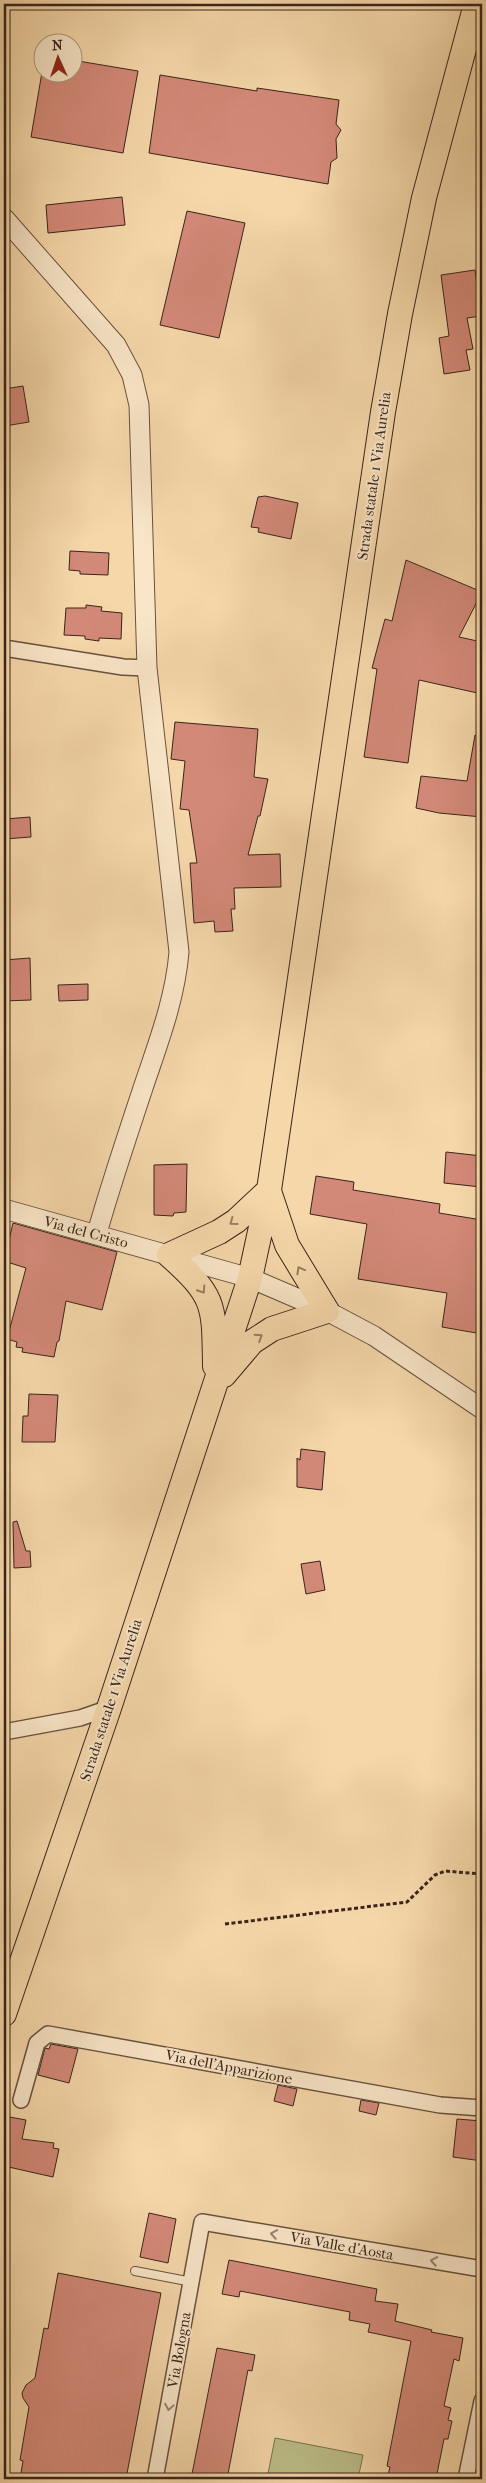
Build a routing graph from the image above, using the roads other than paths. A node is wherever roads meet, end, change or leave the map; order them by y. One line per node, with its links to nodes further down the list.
1 (476, 4): 5 (main road, Strada statale 1 Via Aurelia)
2 (4, 218): 4 (street)
3 (4, 648): 4 (street)
4 (147, 668): 7 (street)
5 (269, 1190): 8 (main road, one-way to 8); 9 (main road, Strada statale 1 Via Aurelia); 10 (main road, one-way to 5)
6 (4, 1209): 7 (street, Via del Cristo)
7 (97, 1233): 8 (street, Via del Cristo)
8 (169, 1255): 9 (street, Via del Cristo); 11 (main road, one-way to 11)
9 (250, 1278): 10 (street, Via del Cristo); 11 (main road, Strada statale 1 Via Aurelia)
10 (327, 1311): 11 (main road, one-way to 10); 12 (street, Via del Cristo)
11 (215, 1386): 13 (main road, Strada statale 1 Via Aurelia)
12 (482, 1409)
13 (109, 1708): 14 (street); 15 (main road, Strada statale 1 Via Aurelia)
14 (4, 1732)
15 (4, 2014)
16 (21, 2100): 17 (street, Via dell'Apparizione)
17 (482, 2108)
18 (202, 2222): 19 (street, Via Valle d'Aosta, one-way to 18); 21 (street, Via Bologna)
19 (482, 2269)
20 (135, 2271): 21 (lane)
21 (192, 2282): 23 (street, Via Bologna, one-way to 23)
22 (482, 2401): 24 (street)
23 (155, 2479)
24 (466, 2479)

